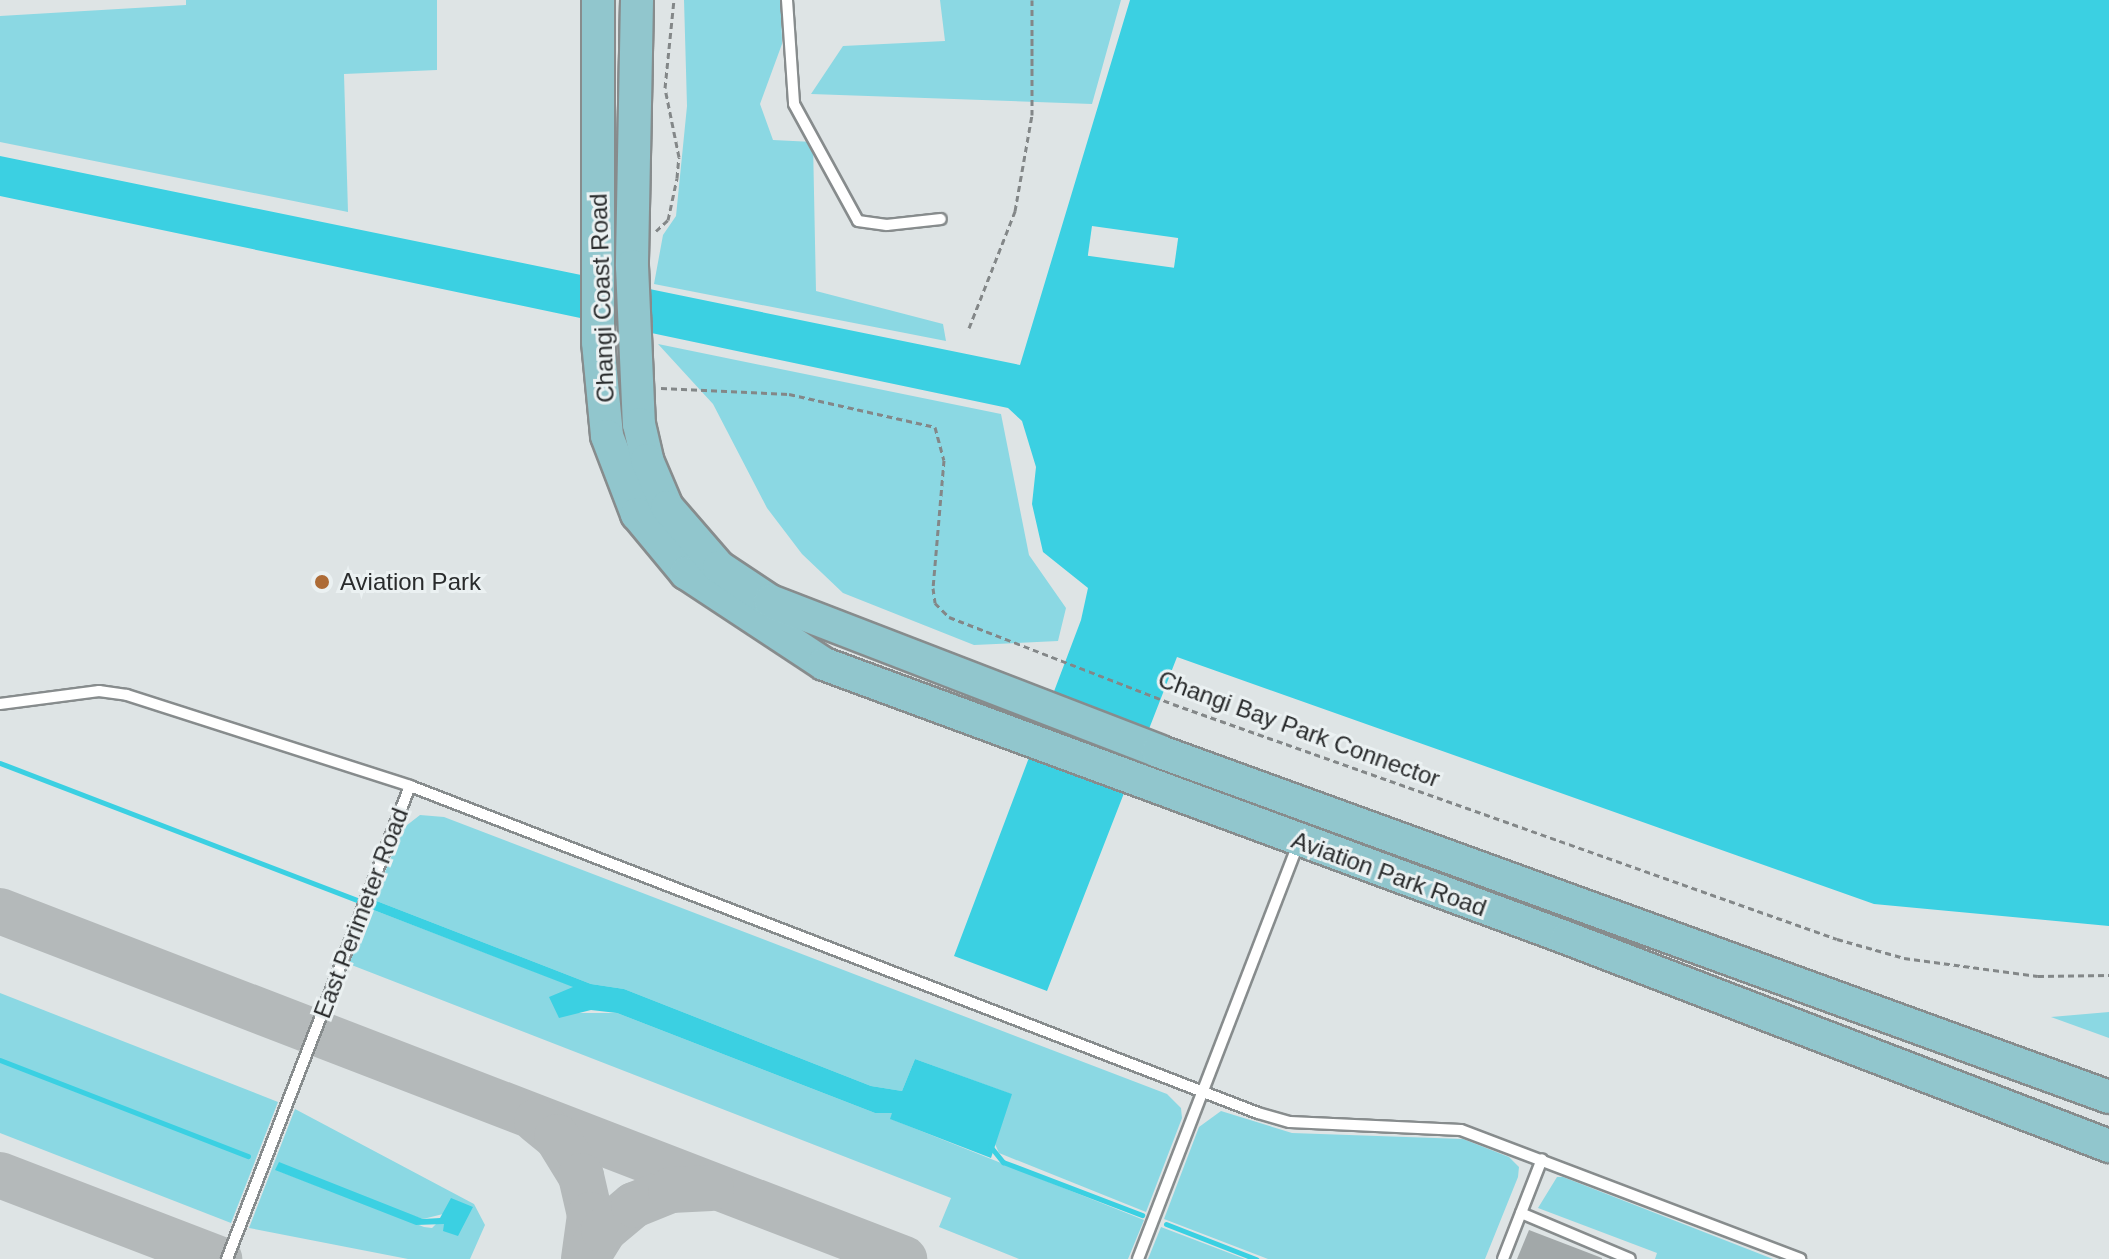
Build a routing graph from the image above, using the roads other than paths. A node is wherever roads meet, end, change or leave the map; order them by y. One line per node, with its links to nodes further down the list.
1 (598, 0): 5 (main road, Changi Coast Road)
2 (637, 0): 4 (main road, Changi Coast Road)
3 (787, 0): 6 (lane)
4 (638, 39): 5 (main road); 7 (main road, Changi Coast Road)
5 (598, 43): 8 (main road, Changi Coast Road)
6 (941, 219)
7 (719, 567): 13 (main road, Aviation Park Road)
8 (686, 573): 11 (main road, Aviation Park Road)
9 (0, 704): 10 (lane, East Perimeter Road)
10 (410, 786): 12 (lane); 17 (lane, East Perimeter Road)
11 (1299, 842): 12 (lane); 14 (main road, Aviation Park Road)
12 (1201, 1092): 15 (lane); 18 (lane)
13 (2109, 1097)
14 (2109, 1146)
15 (1542, 1159): 16 (lane); 21 (lane)
16 (1521, 1213): 19 (lane); 20 (lane)
17 (227, 1259)
18 (1138, 1259)
19 (1503, 1259)
20 (1630, 1259)
21 (1800, 1259)

